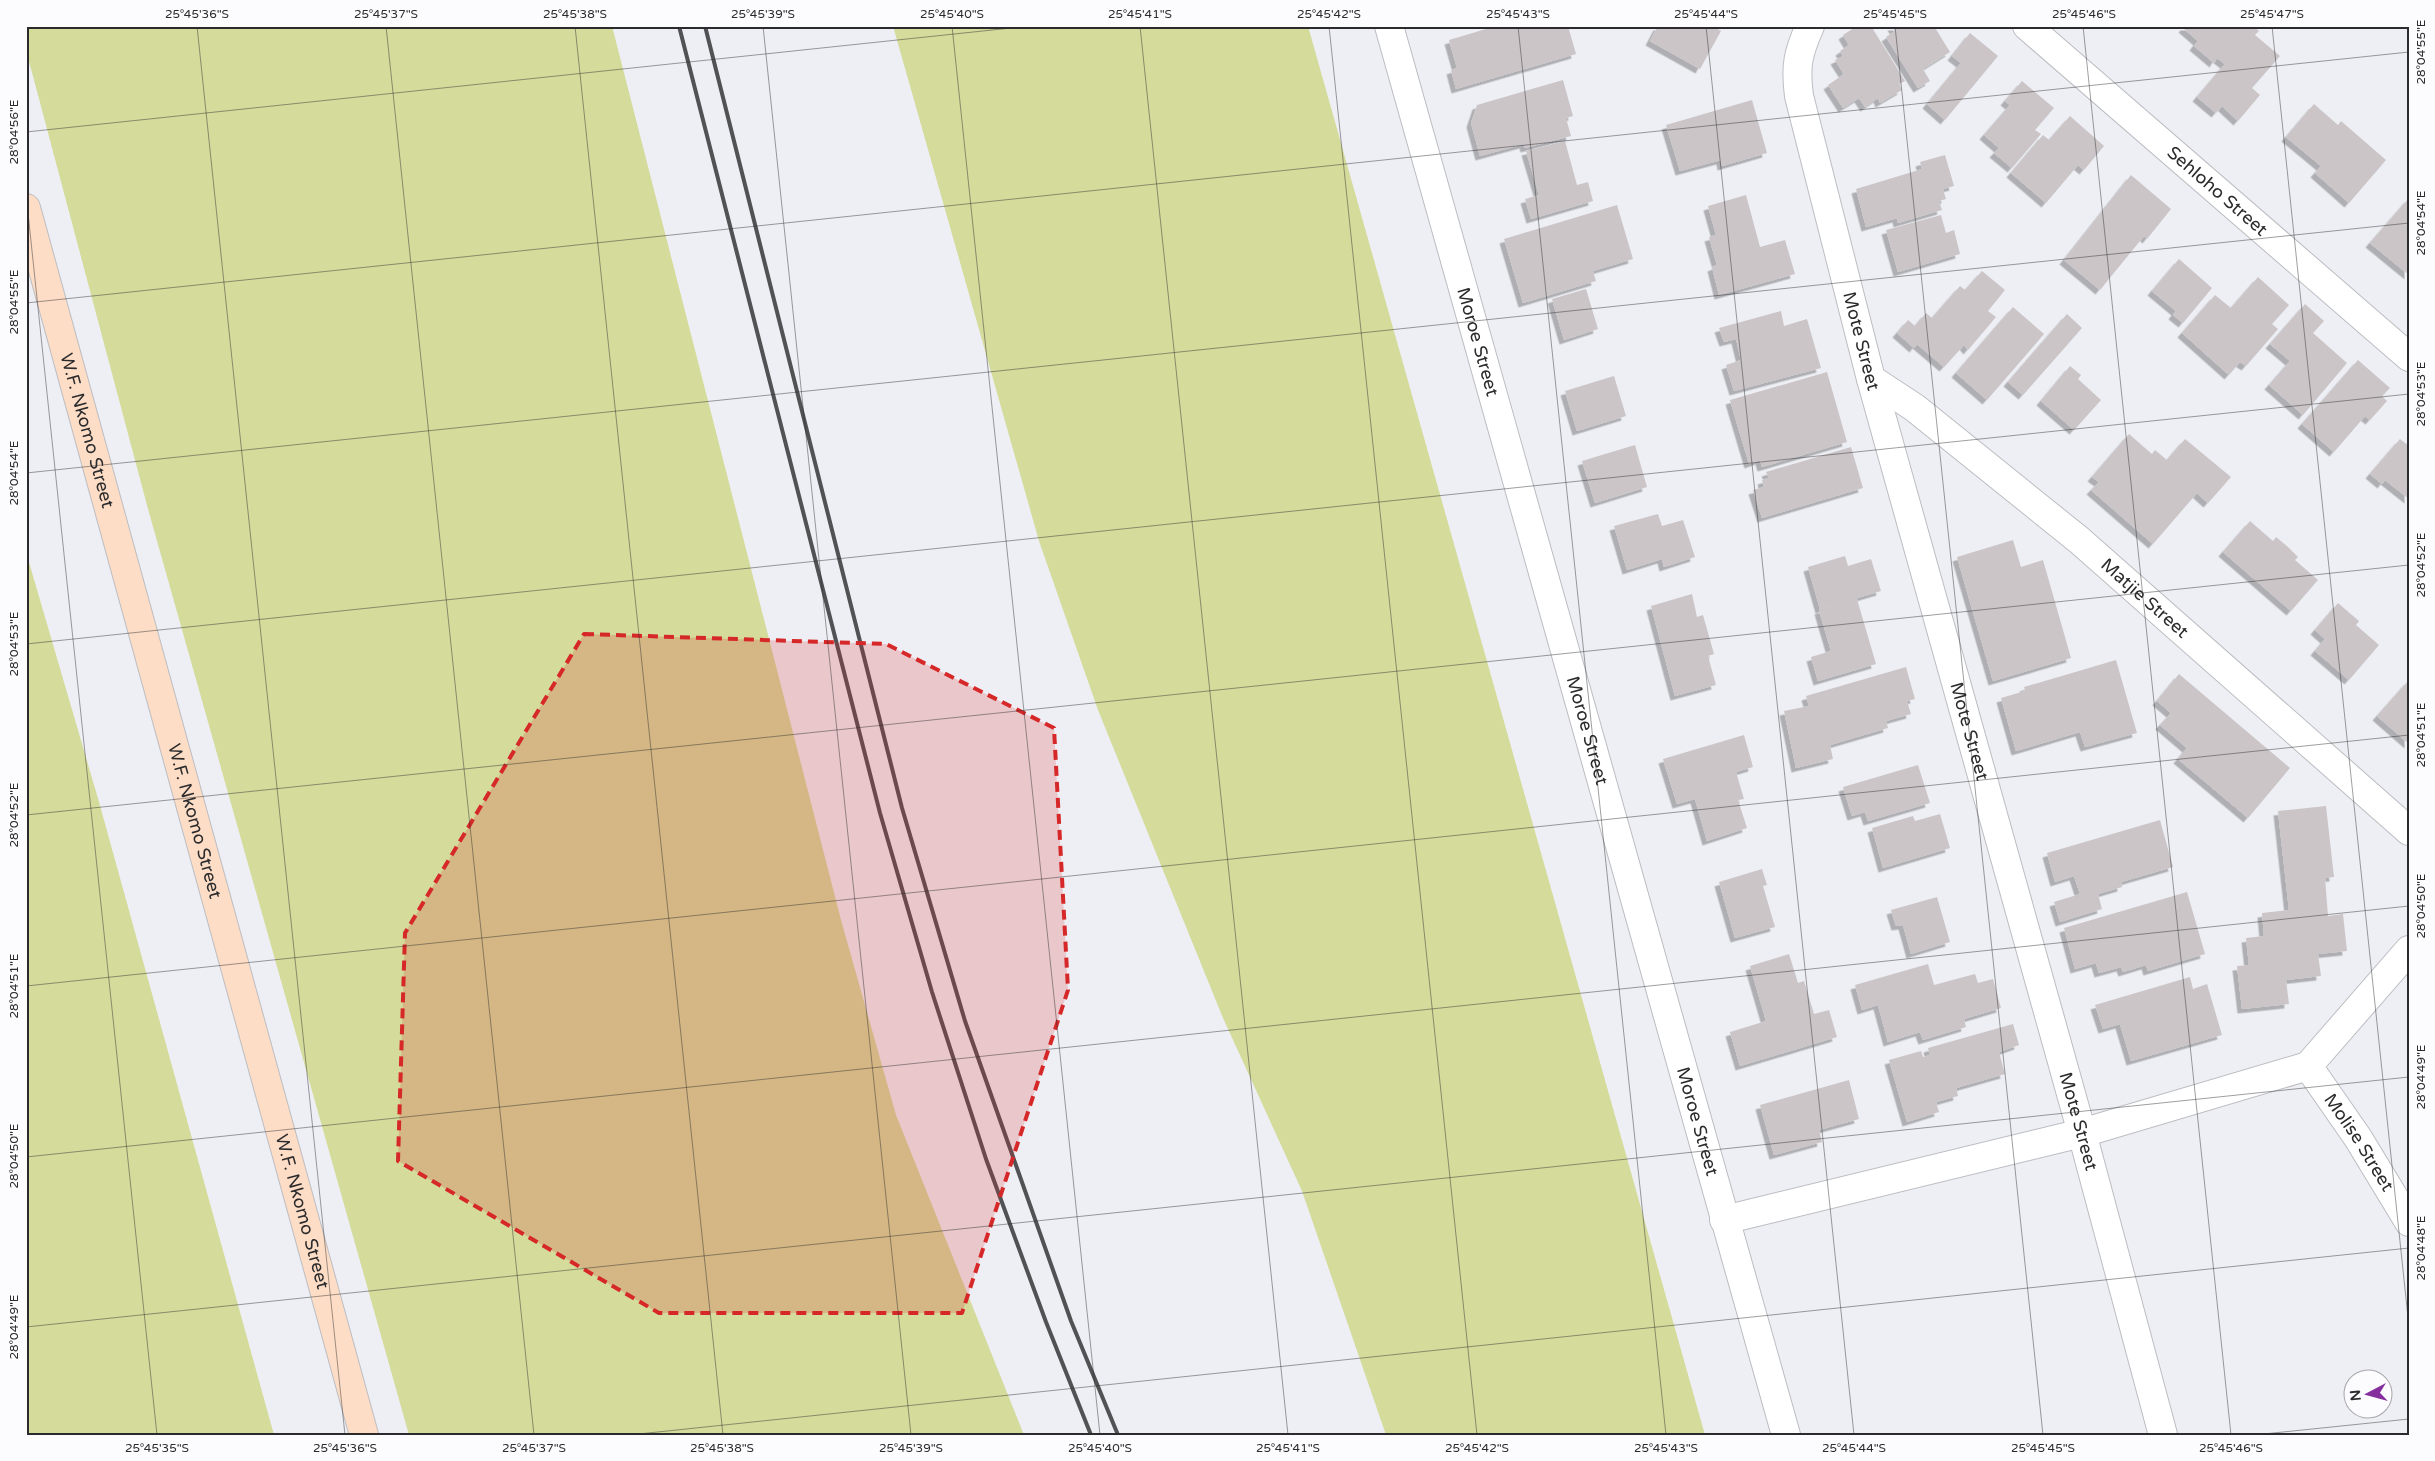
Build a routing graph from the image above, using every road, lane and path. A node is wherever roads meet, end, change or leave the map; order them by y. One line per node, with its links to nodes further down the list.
1 (1389, 26): 11 (street, Moroe Street)
2 (1810, 26): 6 (street, Mote Street)
3 (2027, 26): 5 (street, Sehloho Street)
4 (26, 208): 13 (main road, W.F. Nkomo Street)
5 (2409, 357)
6 (1872, 379): 7 (street, Matjie Street); 10 (street, Mote Street)
7 (2409, 831)
8 (2409, 950): 9 (street)
9 (2308, 1066): 10 (street); 12 (street, Molise Street)
10 (2082, 1133): 11 (street); 15 (street, Mote Street)
11 (1724, 1220): 14 (street, Moroe Street)
12 (2409, 1222)
13 (364, 1435)
14 (1786, 1435)
15 (2163, 1435)

